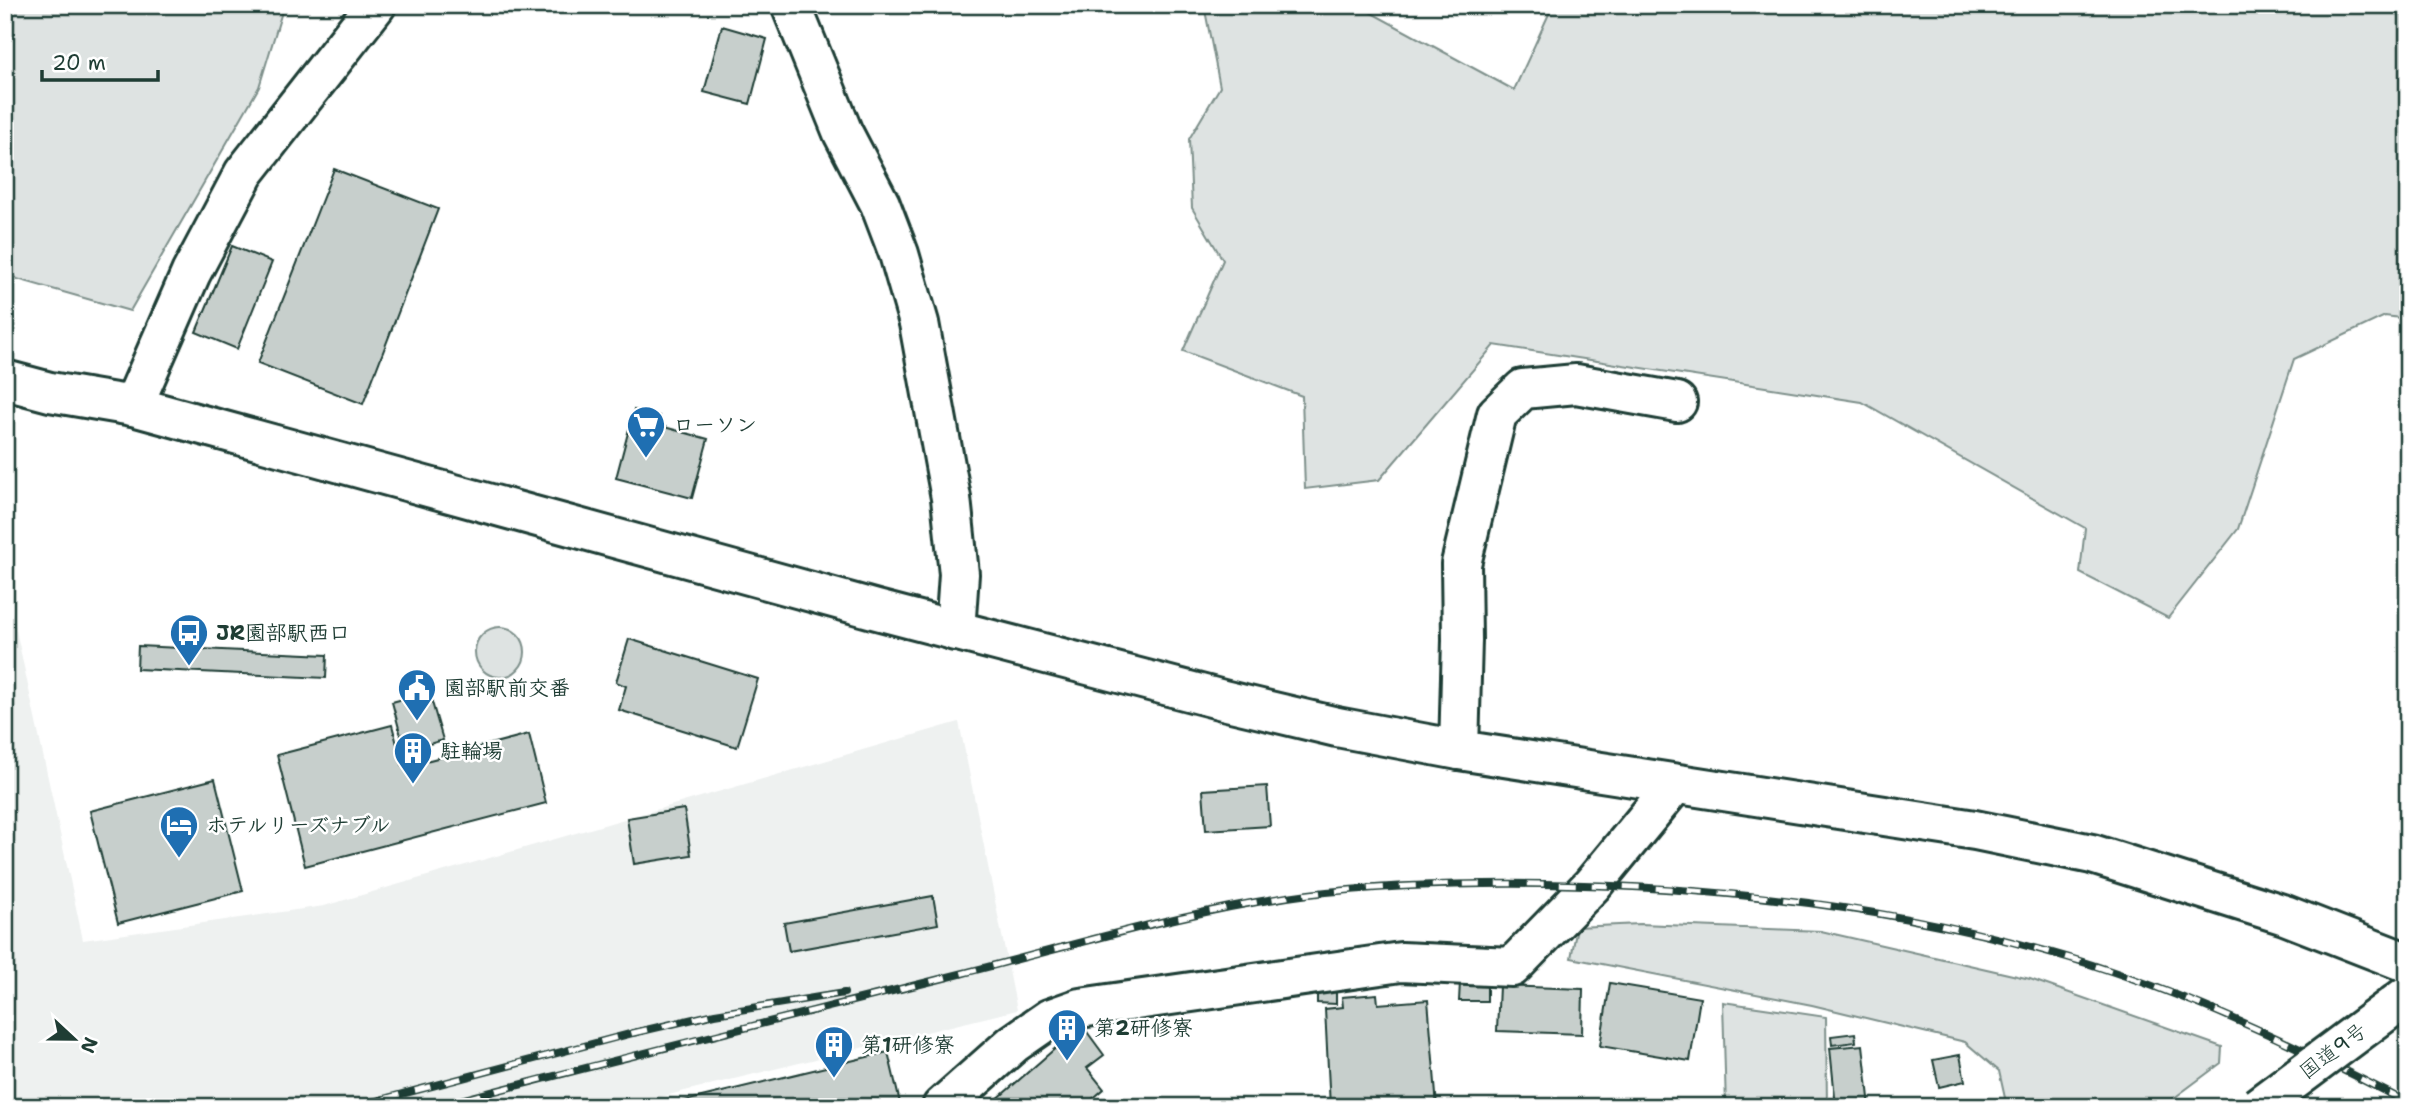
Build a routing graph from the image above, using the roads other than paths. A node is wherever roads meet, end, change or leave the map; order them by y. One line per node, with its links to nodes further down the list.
1 (376, 5): 5 (main road)
2 (791, 5): 6 (main road)
3 (5, 380): 5 (main road)
4 (1677, 402): 7 (main road)
5 (133, 406): 6 (main road)
6 (955, 631): 7 (main road)
7 (1459, 750): 8 (main road)
8 (1675, 784): 9 (main road); 11 (main road)
9 (2408, 963)
10 (2408, 995): 12 (main road, 国道9号, bridge)
11 (942, 1107)
12 (2258, 1107)

